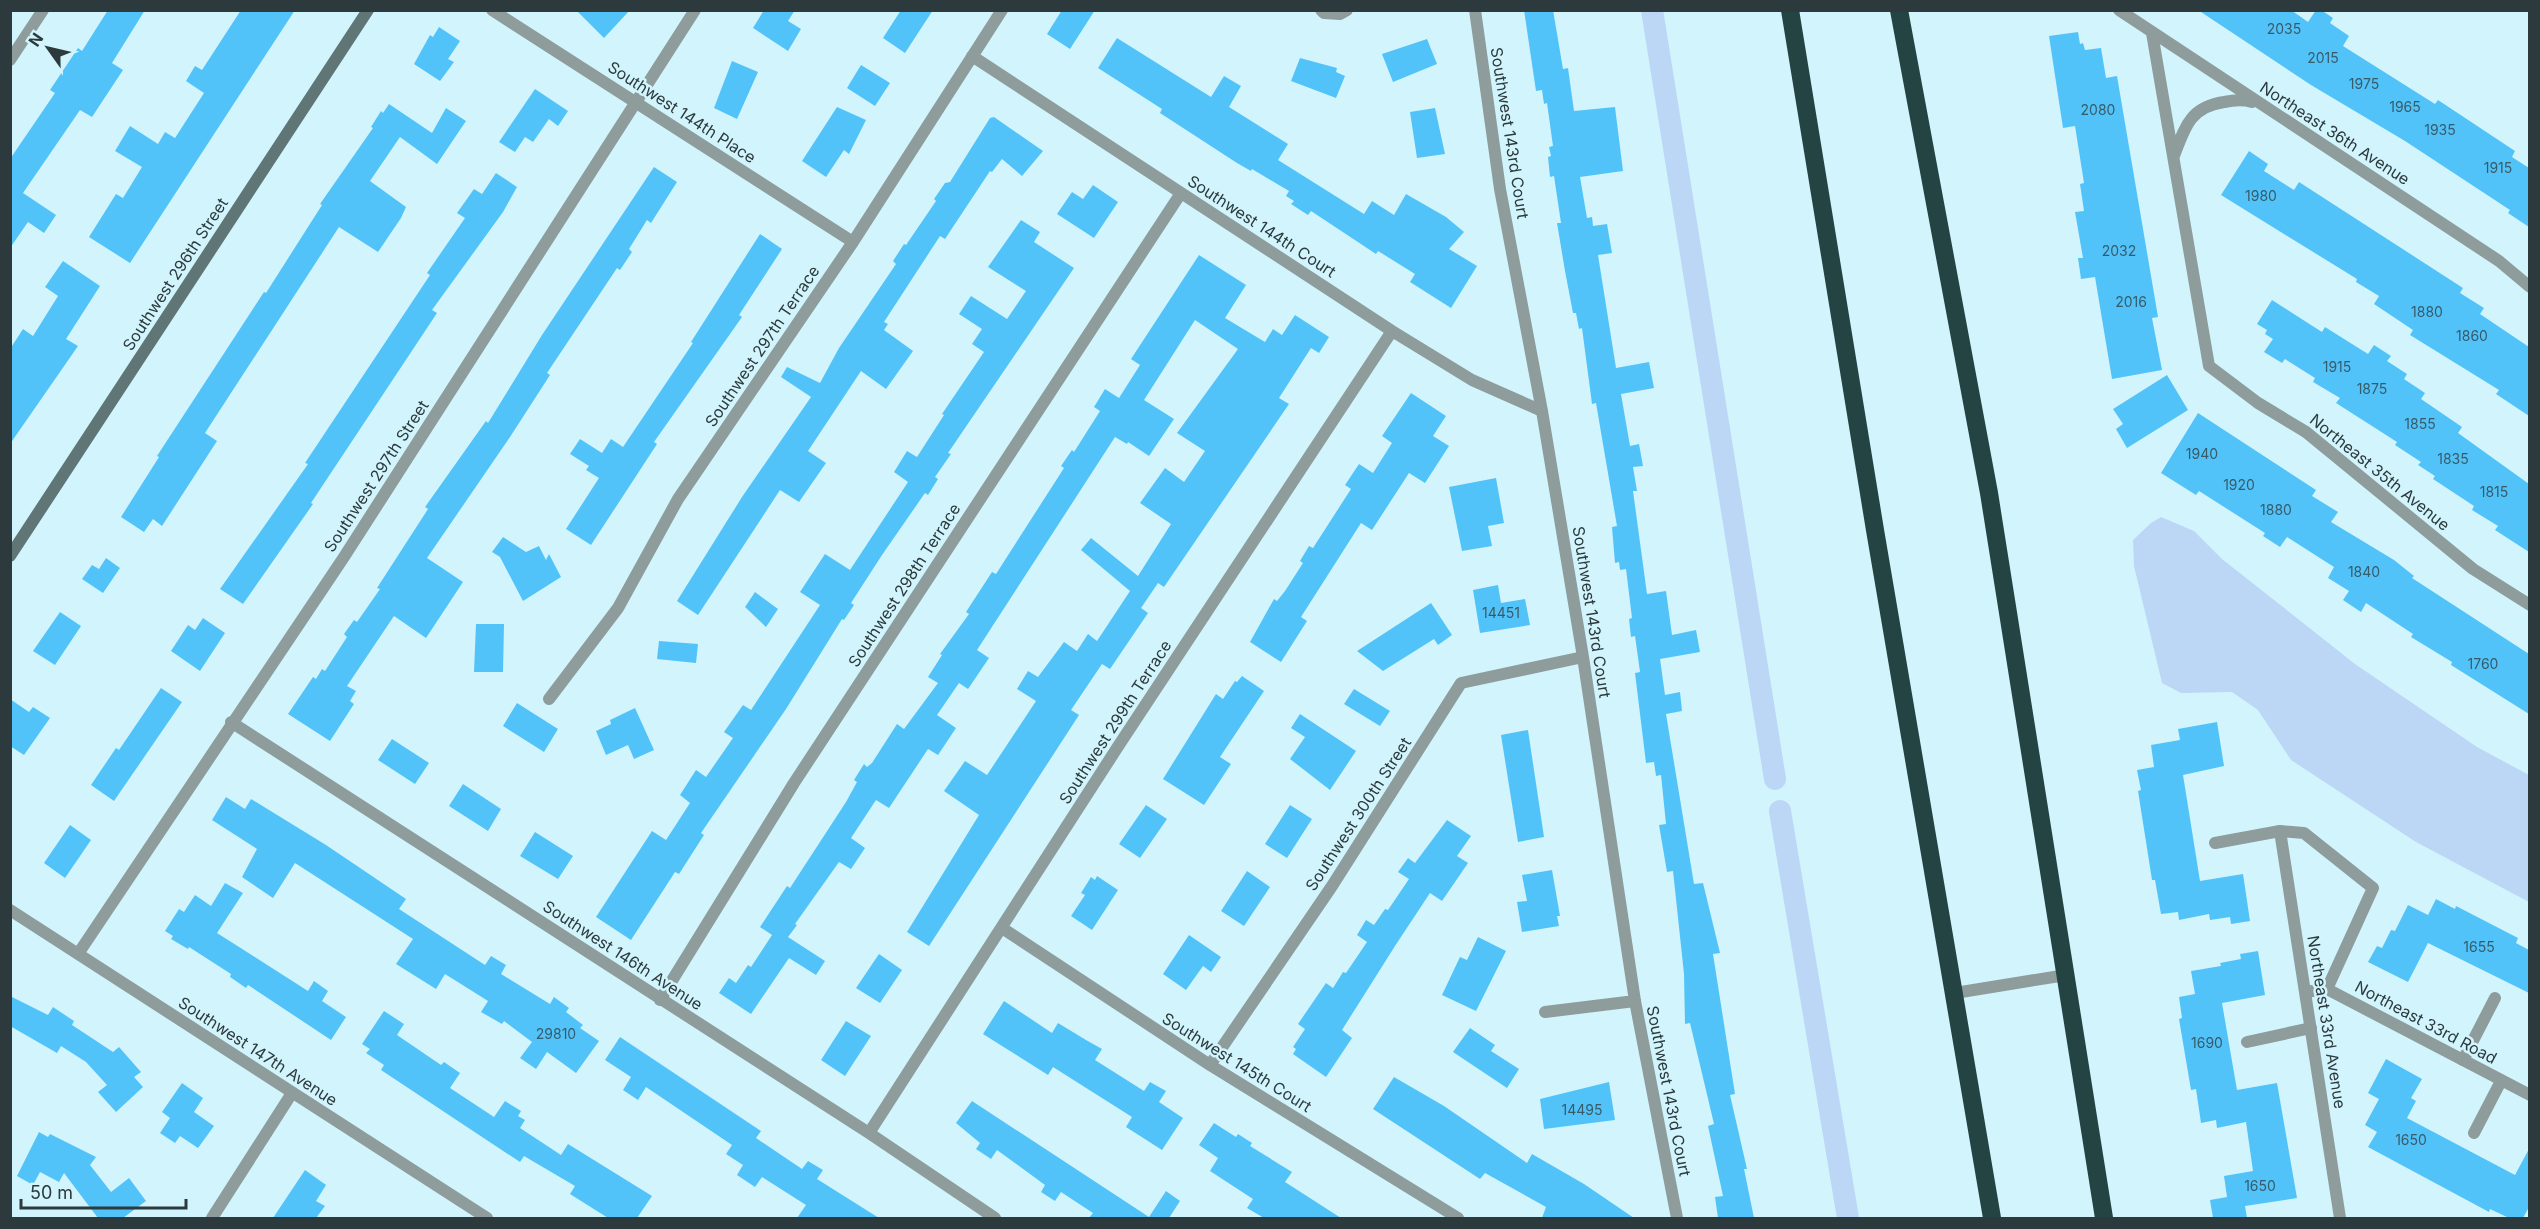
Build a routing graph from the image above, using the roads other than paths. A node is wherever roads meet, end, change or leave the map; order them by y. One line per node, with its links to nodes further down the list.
1 (43, 10): 14 (street)
2 (368, 10): 23 (street, Southwest 296th Street)
3 (492, 10): 15 (street, Southwest 144th Place)
4 (695, 10): 15 (street, Southwest 297th Street)
5 (1002, 10): 13 (street, Southwest 297th Terrace)
6 (1321, 10): 7 (street)
7 (1347, 10)
8 (1475, 10): 22 (street, Southwest 143rd Court)
9 (1790, 10): 36 (highway)
10 (1899, 10): 33 (highway)
11 (2119, 10): 12 (street, Northeast 36th Avenue)
12 (2152, 33): 16 (street, Northeast 36th Avenue); 17 (street)
13 (972, 56): 18 (street, Southwest 144th Court); 19 (street, Southwest 297th Terrace)
14 (10, 60)
15 (635, 102): 19 (street, Southwest 144th Place); 27 (street, Southwest 297th Street)
16 (2260, 104): 17 (street); 20 (street, Northeast 36th Avenue)
17 (2174, 157): 24 (street, Northeast 35th Avenue)
18 (1181, 193): 21 (street, Southwest 144th Court); 38 (street, Southwest 298th Terrace)
19 (853, 242): 26 (street, Southwest 297th Terrace)
20 (2529, 288)
21 (1392, 331): 22 (street, Southwest 144th Court); 31 (street, Southwest 299th Terrace)
22 (1542, 411): 25 (street, Southwest 143rd Court)
23 (10, 556)
24 (2529, 605)
25 (1583, 657): 39 (street, Southwest 143rd Court); 44 (street, Southwest 300th Street)
26 (549, 699)
27 (231, 722): 32 (street, Southwest 297th Street); 38 (street, Southwest 146th Avenue)
28 (2280, 831): 29 (street); 34 (street); 35 (street, Northeast 33rd Avenue)
29 (2215, 843)
30 (10, 910): 32 (street, Southwest 147th Avenue)
31 (1002, 928): 44 (street, Southwest 145th Court); 48 (street, Southwest 299th Terrace)
32 (78, 954): 46 (street, Southwest 147th Avenue)
33 (2066, 975): 36 (street); 56 (highway)
34 (2327, 988): 35 (street); 43 (street, Northeast 33rd Road)
35 (2305, 992): 41 (street, Northeast 33rd Avenue)
36 (1954, 993): 55 (highway)
37 (2495, 998): 43 (street)
38 (660, 1000): 48 (street, Southwest 146th Avenue)
39 (1635, 1001): 40 (street); 54 (street, Southwest 143rd Court)
40 (1545, 1012)
41 (2311, 1028): 42 (street); 57 (street, Northeast 33rd Avenue)
42 (2247, 1042)
43 (2463, 1060): 45 (street, Northeast 33rd Road)
44 (1210, 1065): 53 (street, Southwest 145th Court)
45 (2501, 1081): 47 (street, Northeast 33rd Road); 49 (street)
46 (292, 1092): 50 (street); 51 (street, Southwest 147th Avenue)
47 (2529, 1095)
48 (869, 1133): 52 (street, Southwest 146th Avenue)
49 (2474, 1133)
50 (212, 1218)
51 (488, 1218)
52 (995, 1218)
53 (1458, 1218)
54 (1677, 1218)
55 (1992, 1218)
56 (2104, 1218)
57 (2340, 1218)

